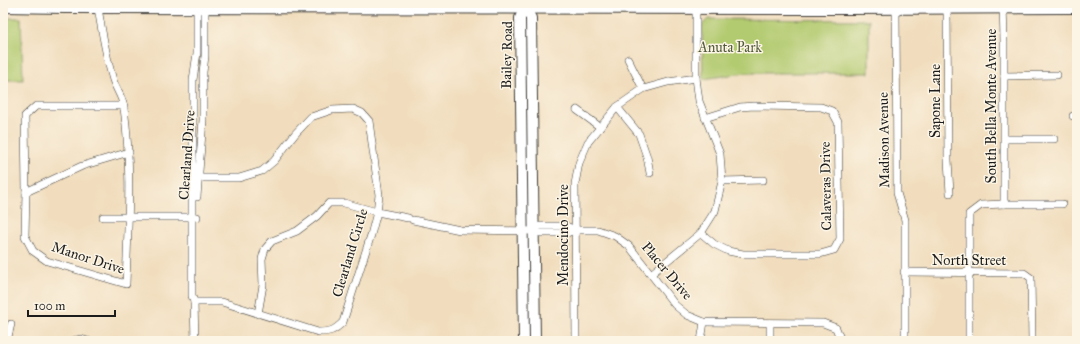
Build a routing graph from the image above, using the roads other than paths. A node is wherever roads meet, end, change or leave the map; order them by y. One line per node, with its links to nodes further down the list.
1 (463, 6): 9 (main road); 10 (main road)
2 (604, 6): 3 (main road); 10 (main road)
3 (696, 6): 4 (main road); 17 (street)
4 (783, 6): 5 (main road)
5 (871, 6): 12 (main road)
6 (1003, 6): 11 (main road); 13 (main road); 16 (street, South Bella Monte Avenue)
7 (3, 7): 8 (main road)
8 (98, 8): 9 (main road); 19 (street, Manor Drive)
9 (201, 8): 28 (street, Clearland Drive); 28 (street, Clearland Drive)
10 (525, 8): 40 (main road, Bailey Road)
11 (1077, 8)
12 (896, 9): 13 (main road); 42 (street, Madison Avenue)
13 (947, 9): 32 (street, Sapone Lane)
14 (628, 59): 18 (street)
15 (1056, 75): 16 (street)
16 (1004, 76): 24 (street, South Bella Monte Avenue)
17 (696, 78): 18 (street, Mendocino Drive); 22 (street)
18 (643, 90): 20 (street, Mendocino Drive)
19 (124, 106): 26 (street, Manor Drive); 31 (street, Manor Drive)
20 (617, 107): 23 (street, Mendocino Drive); 27 (street)
21 (577, 110): 23 (street)
22 (706, 118): 30 (street); 41 (street, Calaveras Drive)
23 (600, 127): 39 (street, Mendocino Drive)
24 (1005, 139): 25 (street); 33 (street, South Bella Monte Avenue)
25 (1054, 139)
26 (129, 152): 31 (street); 37 (street, Manor Drive)
27 (650, 173)
28 (196, 178): 35 (street, Clearland Circle); 38 (street, Clearland Drive)
29 (763, 180): 30 (street)
30 (722, 181): 41 (street)
31 (26, 192): 37 (street, Manor Drive)
32 (950, 193)
33 (1004, 204): 34 (street); 43 (street)
34 (1062, 204)
35 (377, 212): 40 (street, Placer Drive); 46 (street, Placer Drive); 46 (street, Clearland Circle)
36 (103, 217): 37 (street)
37 (129, 217): 38 (street)
38 (194, 217): 45 (street, Clearland Drive)
39 (575, 230): 40 (street, Placer Drive); 44 (street, Placer Drive); 56 (street, Mendocino Drive)
40 (528, 231): 54 (main road, Bailey Road); 55 (main road, Bailey Road)
41 (701, 234): 44 (street)
42 (904, 272): 43 (street, North Street); 60 (street, Madison Avenue)
43 (969, 272): 61 (street); 62 (street, North Street)
44 (651, 274): 47 (street, Placer Drive)
45 (194, 302): 46 (street, Clearland Circle); 53 (street, Clearland Drive)
46 (258, 314)
47 (704, 322): 48 (street, Placer Drive); 57 (street)
48 (770, 323): 58 (street); 59 (street, Placer Drive)
49 (11, 324): 50 (street)
50 (7, 341)
51 (73, 341): 52 (street)
52 (88, 341)
53 (195, 341)
54 (524, 341)
55 (534, 341)
56 (576, 341)
57 (701, 341)
58 (770, 341)
59 (841, 341)
60 (905, 341)
61 (969, 341)
62 (1032, 341)

